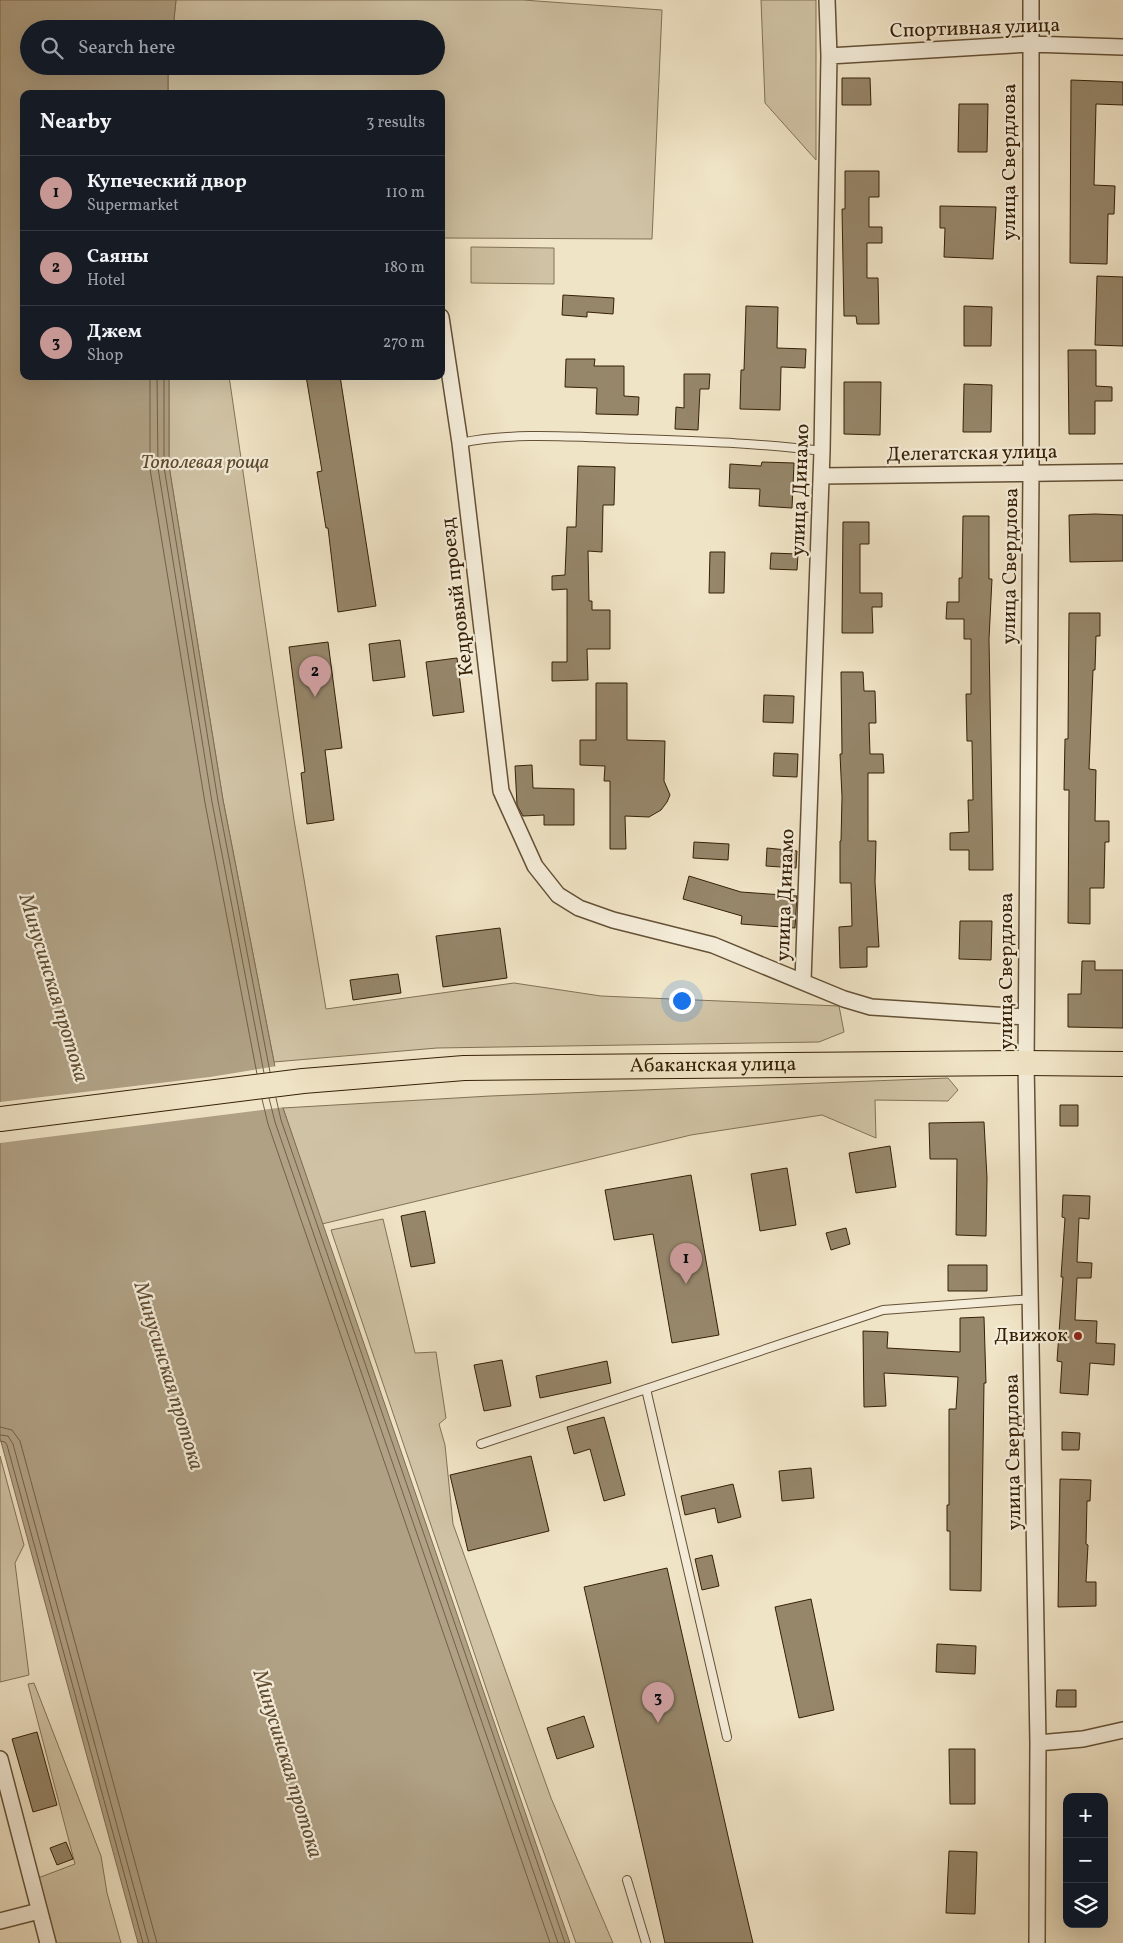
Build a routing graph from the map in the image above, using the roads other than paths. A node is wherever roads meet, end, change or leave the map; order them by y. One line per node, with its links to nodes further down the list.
1 (827, 0): 5 (street, улица Динамо)
2 (1031, 0): 3 (street, улица Свердлова)
3 (1030, 44): 4 (street, Спортивная улица); 5 (street, Спортивная улица); 10 (street, улица Свердлова)
4 (1123, 47)
5 (828, 56): 8 (street, улица Динамо)
6 (445, 344): 7 (street, Кедровый проезд)
7 (460, 443): 8 (lane); 12 (street, Кедровый проезд)
8 (822, 451): 11 (street, улица Динамо)
9 (1123, 472): 10 (street, Делегатская улица)
10 (1031, 473): 11 (street, Делегатская улица); 13 (street, улица Свердлова)
11 (821, 476): 12 (street, улица Динамо)
12 (803, 981): 13 (street)
13 (1026, 1017): 14 (street, улица Свердлова)
14 (1026, 1063): 15 (main road, Абаканская улица); 16 (main road, Абаканская улица); 17 (street, улица Свердлова)
15 (1123, 1064)
16 (0, 1119)
17 (1032, 1299): 18 (lane); 22 (street, улица Свердлова)
18 (646, 1389): 19 (lane); 21 (lane)
19 (481, 1444)
20 (1123, 1730): 22 (street)
21 (727, 1737)
22 (1038, 1743): 29 (street, улица Свердлова)
23 (0, 1759): 25 (street)
24 (627, 1880): 28 (lane)
25 (40, 1911): 26 (street); 27 (street)
26 (0, 1922)
27 (48, 1943)
28 (646, 1943)
29 (1037, 1943)

